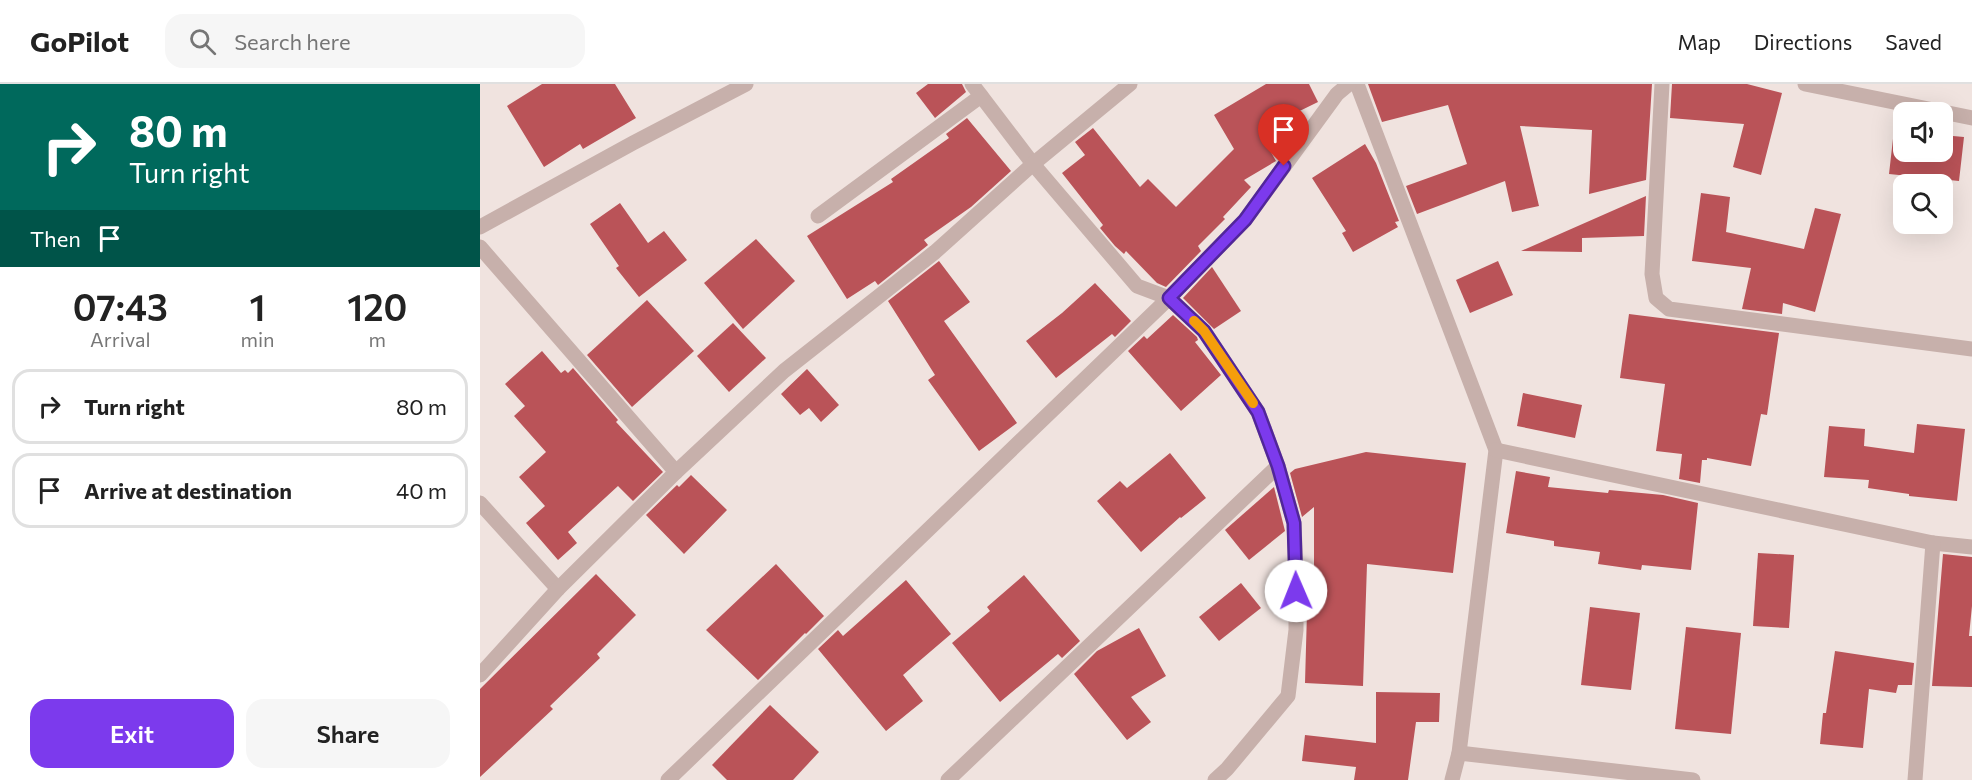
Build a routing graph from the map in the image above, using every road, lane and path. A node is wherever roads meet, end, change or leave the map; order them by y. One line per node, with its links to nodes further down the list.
1 (746, 84): 11 (street)
2 (1130, 84): 9 (street)
3 (1349, 84): 13 (street)
4 (1357, 84): 15 (street)
5 (1662, 84): 14 (street)
6 (1805, 84): 8 (street)
7 (977, 90): 9 (street); 10 (street)
8 (1972, 118)
9 (1033, 164): 13 (street); 17 (street)
10 (818, 216)
11 (480, 227)
12 (480, 247): 17 (street)
13 (1169, 298): 16 (street); 24 (street)
14 (1972, 349)
15 (1496, 450): 19 (street); 23 (street)
16 (1278, 466): 25 (street); 26 (street)
17 (676, 472): 21 (street)
18 (480, 502): 21 (street)
19 (1933, 543): 20 (street); 29 (street)
20 (1972, 547)
21 (558, 589): 22 (street)
22 (480, 675)
23 (1459, 753): 27 (street); 28 (street)
24 (668, 780)
25 (948, 780)
26 (1215, 780)
27 (1452, 780)
28 (1693, 780)
29 (1915, 780)

